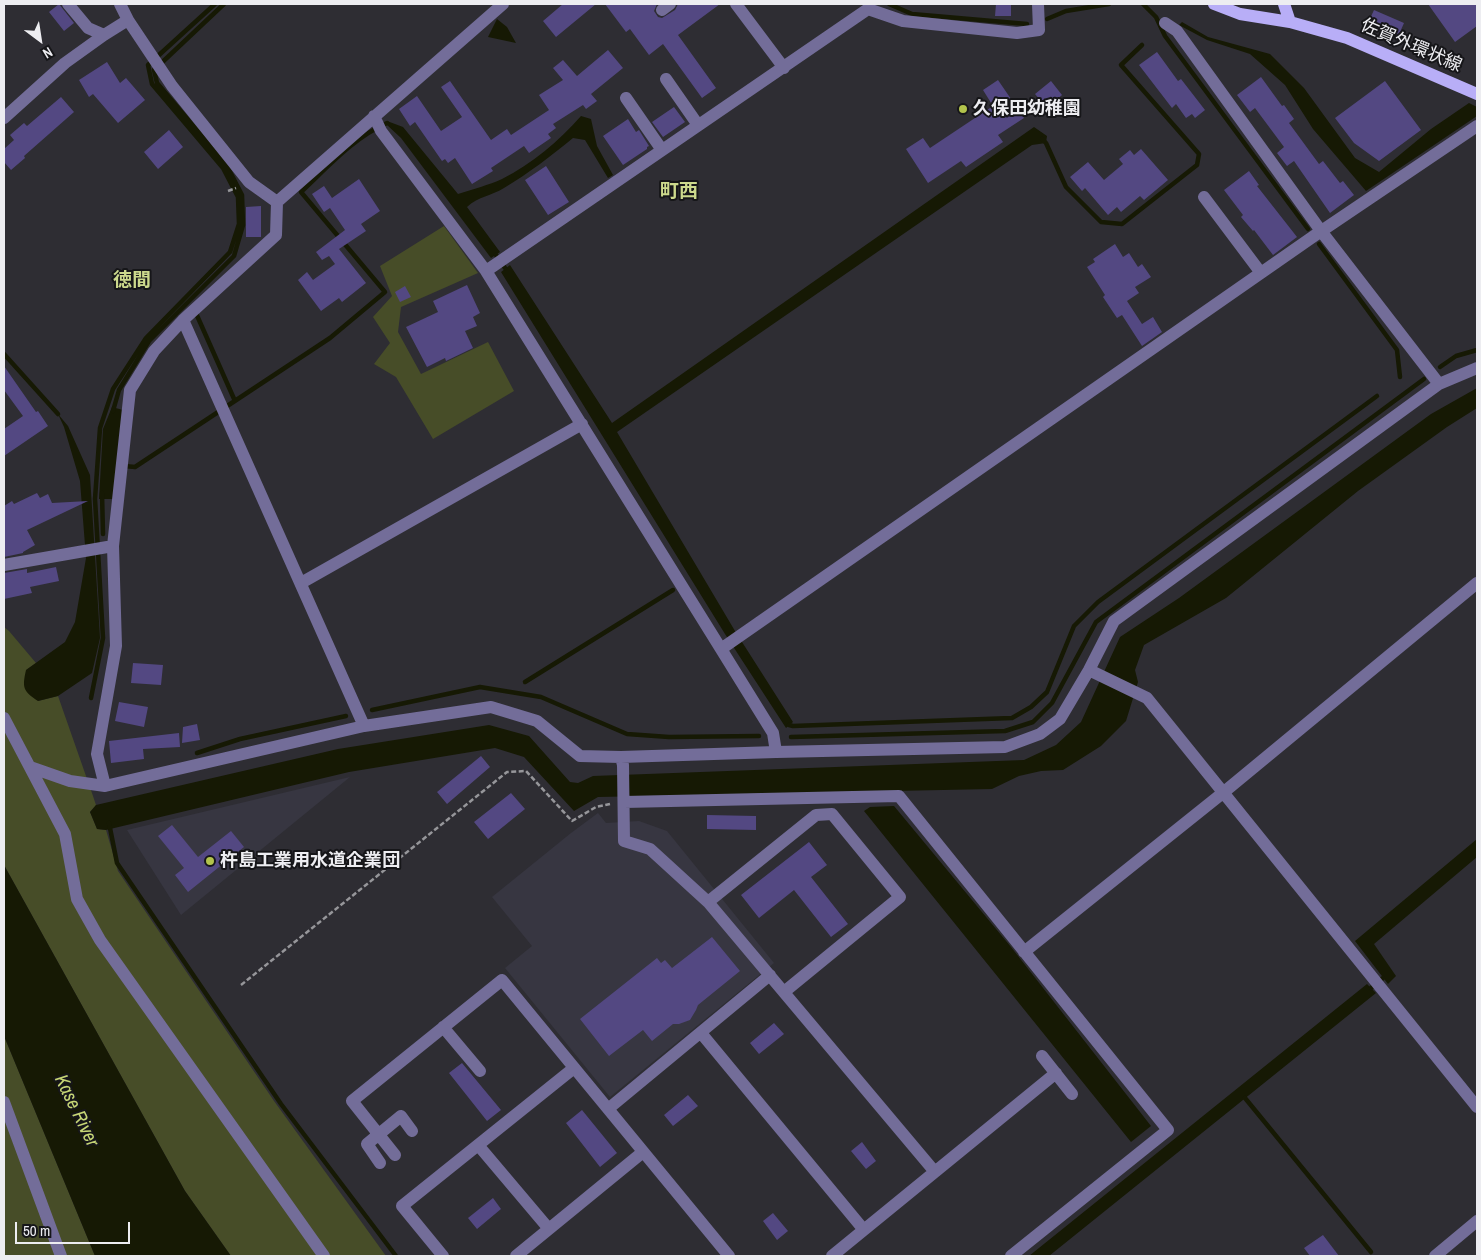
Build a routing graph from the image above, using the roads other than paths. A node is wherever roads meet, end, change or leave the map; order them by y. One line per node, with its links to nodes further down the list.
1 (68, 4): 11 (street)
2 (120, 4): 8 (street)
3 (503, 4): 16 (street)
4 (736, 4): 12 (street)
5 (1038, 4): 12 (street)
6 (1214, 4): 9 (main road, 佐賀外環状線)
7 (1284, 4): 9 (main road)
8 (128, 20): 11 (street); 22 (street)
9 (1290, 22): 14 (main road, 佐賀外環状線)
10 (1165, 23): 23 (street)
11 (104, 35): 17 (street)
12 (784, 68): 18 (street)
13 (666, 78): 18 (street)
14 (1477, 94)
15 (626, 98): 20 (street)
16 (374, 116): 22 (street); 24 (street)
17 (4, 118)
18 (698, 125): 20 (street)
19 (1477, 126): 23 (street)
20 (662, 150): 24 (street)
21 (1204, 197): 25 (street)
22 (277, 202): 26 (street)
23 (1321, 232): 25 (street); 28 (street)
24 (491, 268): 29 (street)
25 (1261, 273): 34 (street)
26 (187, 317): 30 (street); 32 (street)
27 (1477, 368): 28 (street)
28 (1439, 384): 35 (street)
29 (582, 424): 32 (street); 34 (street)
30 (107, 547): 31 (street); 41 (street)
31 (4, 566)
32 (301, 583): 37 (street)
33 (1477, 583): 42 (street)
34 (724, 647): 38 (street)
35 (1089, 670): 38 (street); 42 (street)
36 (4, 718): 40 (street)
37 (364, 726): 39 (street); 41 (street)
38 (776, 752): 39 (street)
39 (622, 761): 43 (street)
40 (30, 767): 41 (street); 69 (street)
41 (105, 786)
42 (1224, 792): 45 (street); 56 (street)
43 (624, 800): 44 (street); 45 (street)
44 (708, 902): 46 (street); 47 (street)
45 (1024, 952): 74 (street)
46 (770, 975): 47 (street); 49 (street)
47 (784, 992): 64 (street)
48 (443, 1028): 51 (street); 52 (street); 59 (street)
49 (701, 1033): 57 (street); 67 (street)
50 (1042, 1056): 53 (street)
51 (574, 1068): 57 (street); 60 (street)
52 (480, 1071)
53 (1056, 1074): 54 (street); 64 (street)
54 (1072, 1094)
55 (4, 1102): 68 (street)
56 (1477, 1107)
57 (608, 1109): 61 (street)
58 (412, 1131): 59 (street)
59 (378, 1134): 62 (street); 63 (street)
60 (478, 1145): 66 (street); 70 (street)
61 (644, 1152): 66 (street); 72 (street)
62 (395, 1155)
63 (380, 1163)
64 (935, 1172): 67 (street)
65 (1477, 1221): 75 (street)
66 (549, 1229): 71 (street)
67 (864, 1230): 73 (street)
68 (62, 1256)
69 (324, 1256)
70 (443, 1256)
71 (516, 1256)
72 (729, 1256)
73 (832, 1256)
74 (1011, 1256)
75 (1435, 1256)

